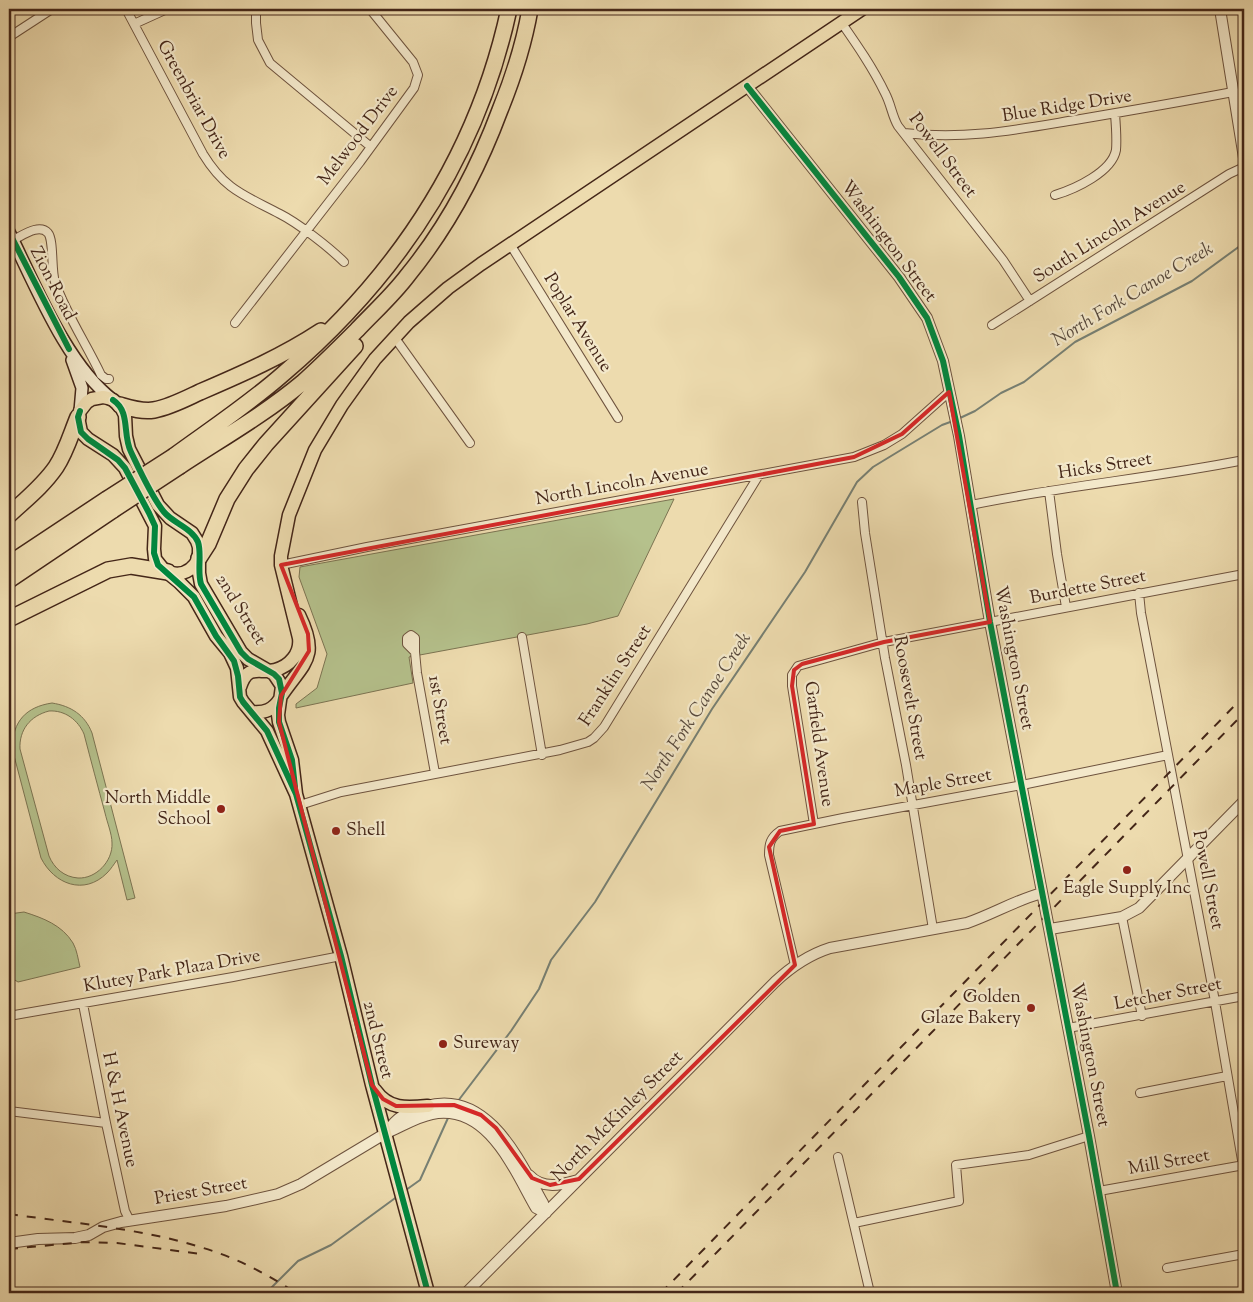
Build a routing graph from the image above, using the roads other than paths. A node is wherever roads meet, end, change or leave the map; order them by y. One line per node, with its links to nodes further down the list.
1 (52, 9): 12 (street)
2 (126, 9): 11 (street, Greenbriar Drive)
3 (167, 9): 11 (street)
4 (256, 9): 18 (street)
5 (370, 9): 18 (street, Melwood Drive)
6 (509, 9): 27 (highway)
7 (530, 9): 25 (highway)
8 (862, 9): 10 (main road)
9 (1220, 9): 14 (street)
10 (841, 22): 13 (main road); 17 (street, Powell Street)
11 (134, 24): 22 (street, Greenbriar Drive)
12 (9, 37)
13 (747, 86): 24 (main road); 34 (street, Washington Street)
14 (1233, 92): 15 (street, Blue Ridge Drive); 16 (street)
15 (1115, 114): 17 (street, Blue Ridge Drive); 21 (street)
16 (1242, 131): 19 (street)
17 (904, 133): 28 (street, Powell Street)
18 (371, 147): 22 (street, Melwood Drive)
19 (1244, 158)
20 (1244, 167): 28 (street, South Lincoln Avenue)
21 (1055, 195)
22 (305, 230): 26 (street, Greenbriar Drive); 29 (street, Melwood Drive)
23 (11, 236): 32 (main road, Zion Road); 33 (street)
24 (510, 244): 31 (main road); 37 (street, Poplar Avenue)
25 (424, 255): 42 (highway); 49 (highway)
26 (344, 262)
27 (364, 295): 35 (highway); 42 (highway)
28 (1030, 301): 30 (street, South Lincoln Avenue)
29 (234, 323)
30 (992, 325)
31 (394, 338): 38 (street); 51 (main road)
32 (68, 349): 35 (main road, Zion Road); 36 (main road, Zion Road)
33 (109, 379)
34 (950, 392): 40 (street, North Lincoln Avenue); 47 (street, Washington Street)
35 (116, 402): 36 (main road); 49 (main road, 2nd Street)
36 (79, 414): 48 (highway); 52 (main road, 2nd Street)
37 (618, 418)
38 (470, 443)
39 (855, 448): 40 (street)
40 (854, 457): 43 (street, North Lincoln Avenue)
41 (1244, 460): 44 (street, Hicks Street)
42 (177, 461): 46 (highway, bridge)
43 (759, 475): 51 (street, North Lincoln Avenue); 68 (street, Franklin Street)
44 (1049, 491): 47 (street, Hicks Street); 57 (street)
45 (862, 502): 61 (street, Roosevelt Street)
46 (110, 504): 50 (highway); 54 (highway)
47 (971, 505): 59 (street, Washington Street)
48 (9, 515)
49 (199, 558): 52 (main road, 2nd Street); 64 (main road, 2nd Street)
50 (9, 564)
51 (281, 565): 55 (main road)
52 (168, 572): 58 (highway); 65 (main road, 2nd Street)
53 (1244, 574): 56 (street, Burdette Street)
54 (9, 580)
55 (287, 588): 64 (main road); 66 (main road)
56 (1139, 594): 57 (street, Burdette Street); 69 (street, Powell Street)
57 (1066, 607): 59 (street, Burdette Street)
58 (9, 619)
59 (990, 622): 61 (street, Burdette Street); 71 (street, Washington Street)
60 (522, 638): 68 (street)
61 (884, 642): 63 (street, Burdette Street); 74 (street, Roosevelt Street)
62 (415, 652): 70 (street, 1st Street)
63 (794, 670): 75 (street, Garfield Avenue)
64 (268, 671): 65 (main road, 2nd Street); 66 (main road, 2nd Street)
65 (240, 687): 67 (main road, 2nd Street)
66 (281, 698): 67 (main road); 72 (main road, 2nd Street)
67 (252, 712): 72 (main road, 2nd Street)
68 (542, 754): 70 (street, Franklin Street)
69 (1168, 755): 71 (street, Maple Street); 76 (street, Powell Street)
70 (435, 773): 72 (street, Franklin Street)
71 (1022, 785): 74 (street, Maple Street); 77 (street, Washington Street)
72 (298, 800): 81 (main road, 2nd Street)
73 (1244, 801): 76 (street)
74 (913, 805): 75 (street, Maple Street); 79 (street, Roosevelt Street)
75 (814, 824): 82 (street, Maple Street)
76 (1188, 859): 78 (street); 84 (street, Powell Street)
77 (1042, 893): 79 (street, North McKinley Street); 80 (street, Washington Street)
78 (1122, 917): 80 (street); 87 (street)
79 (934, 929): 82 (street, North McKinley Street)
80 (1050, 929): 88 (street, Washington Street)
81 (341, 956): 85 (street, Klutey Park Plaza Drive); 90 (main road, 2nd Street)
82 (795, 965): 101 (street, North McKinley Street)
83 (1244, 996): 84 (street, Letcher Street)
84 (1215, 1002): 87 (street, Letcher Street); 89 (street, Powell Street)
85 (83, 1004): 86 (street, Klutey Park Plaza Drive); 95 (street, H & H Avenue)
86 (9, 1016)
87 (1142, 1016): 88 (street, Letcher Street)
88 (1068, 1028): 97 (street, Washington Street)
89 (1227, 1076): 91 (street); 99 (street, Powell Street)
90 (372, 1085): 92 (main road); 96 (main road, 2nd Street)
91 (1140, 1093)
92 (432, 1108): 94 (street, Priest Street); 96 (street, Priest Street)
93 (9, 1111): 95 (street)
94 (470, 1114): 100 (street, Priest Street); 103 (street, Priest Street)
95 (106, 1123): 104 (street, H & H Avenue)
96 (386, 1133): 104 (street, Priest Street); 109 (main road, 2nd Street)
97 (1089, 1136): 102 (street, Washington Street); 105 (street)
98 (838, 1157): 105 (street)
99 (1244, 1167): 102 (street, Mill Street)
100 (525, 1171): 101 (street); 103 (street, Priest Street)
101 (579, 1180): 103 (street, North McKinley Street)
102 (1098, 1190): 112 (street, Washington Street)
103 (546, 1213): 110 (street, North McKinley Street)
104 (130, 1221): 106 (street, Priest Street)
105 (854, 1223): 111 (street)
106 (9, 1243)
107 (1244, 1254): 108 (street)
108 (1168, 1268)
109 (428, 1293)
110 (466, 1293)
111 (870, 1293)
112 (1117, 1293)

